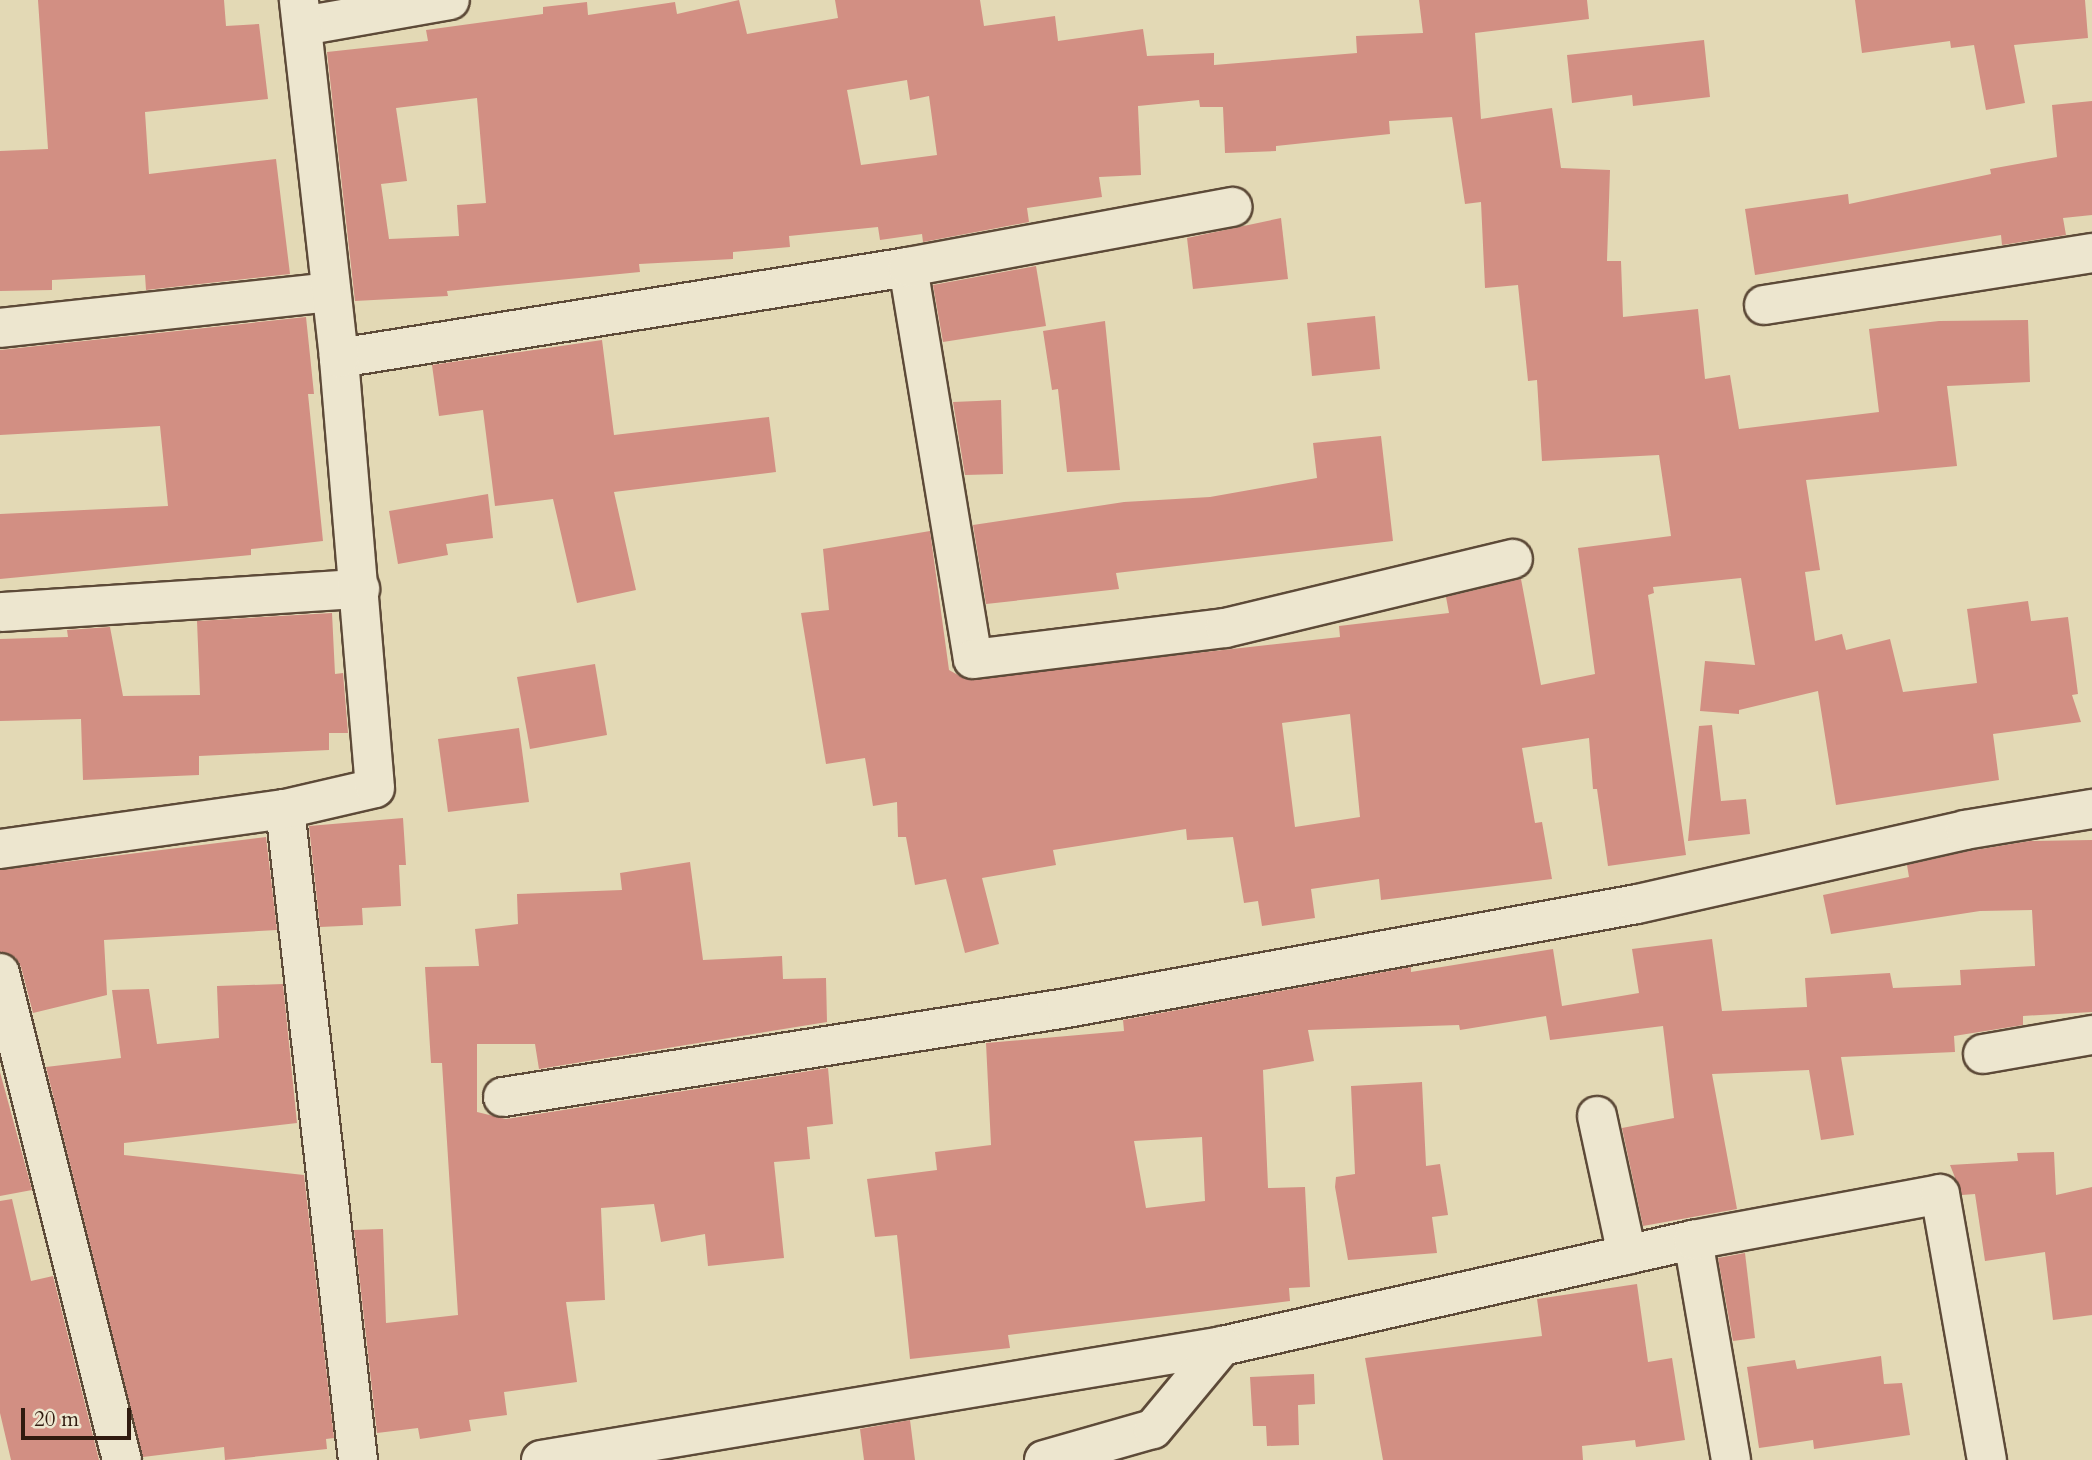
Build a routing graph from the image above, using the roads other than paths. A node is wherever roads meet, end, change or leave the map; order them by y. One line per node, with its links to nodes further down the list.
1 (450, 0): 2 (street)
2 (301, 13): 6 (street)
3 (1232, 207): 5 (street)
4 (2092, 253): 7 (street)
5 (908, 267): 9 (street); 10 (street)
6 (329, 292): 8 (street); 9 (street)
7 (1764, 305)
8 (0, 328)
9 (339, 358): 11 (street)
10 (1513, 559)
11 (360, 589): 12 (street); 14 (street)
12 (1, 612)
13 (2092, 808): 19 (street)
14 (285, 809): 15 (street); 25 (street)
15 (0, 849)
16 (0, 973): 24 (street)
17 (2092, 1035): 18 (street)
18 (1983, 1054)
19 (503, 1097)
20 (1597, 1116): 22 (street)
21 (1693, 1240): 22 (street); 28 (street); 29 (street)
22 (1627, 1255): 23 (street)
23 (1222, 1346): 26 (street); 27 (street)
24 (122, 1460)
25 (358, 1460)
26 (541, 1460)
27 (1044, 1460)
28 (1731, 1460)
29 (1987, 1460)

